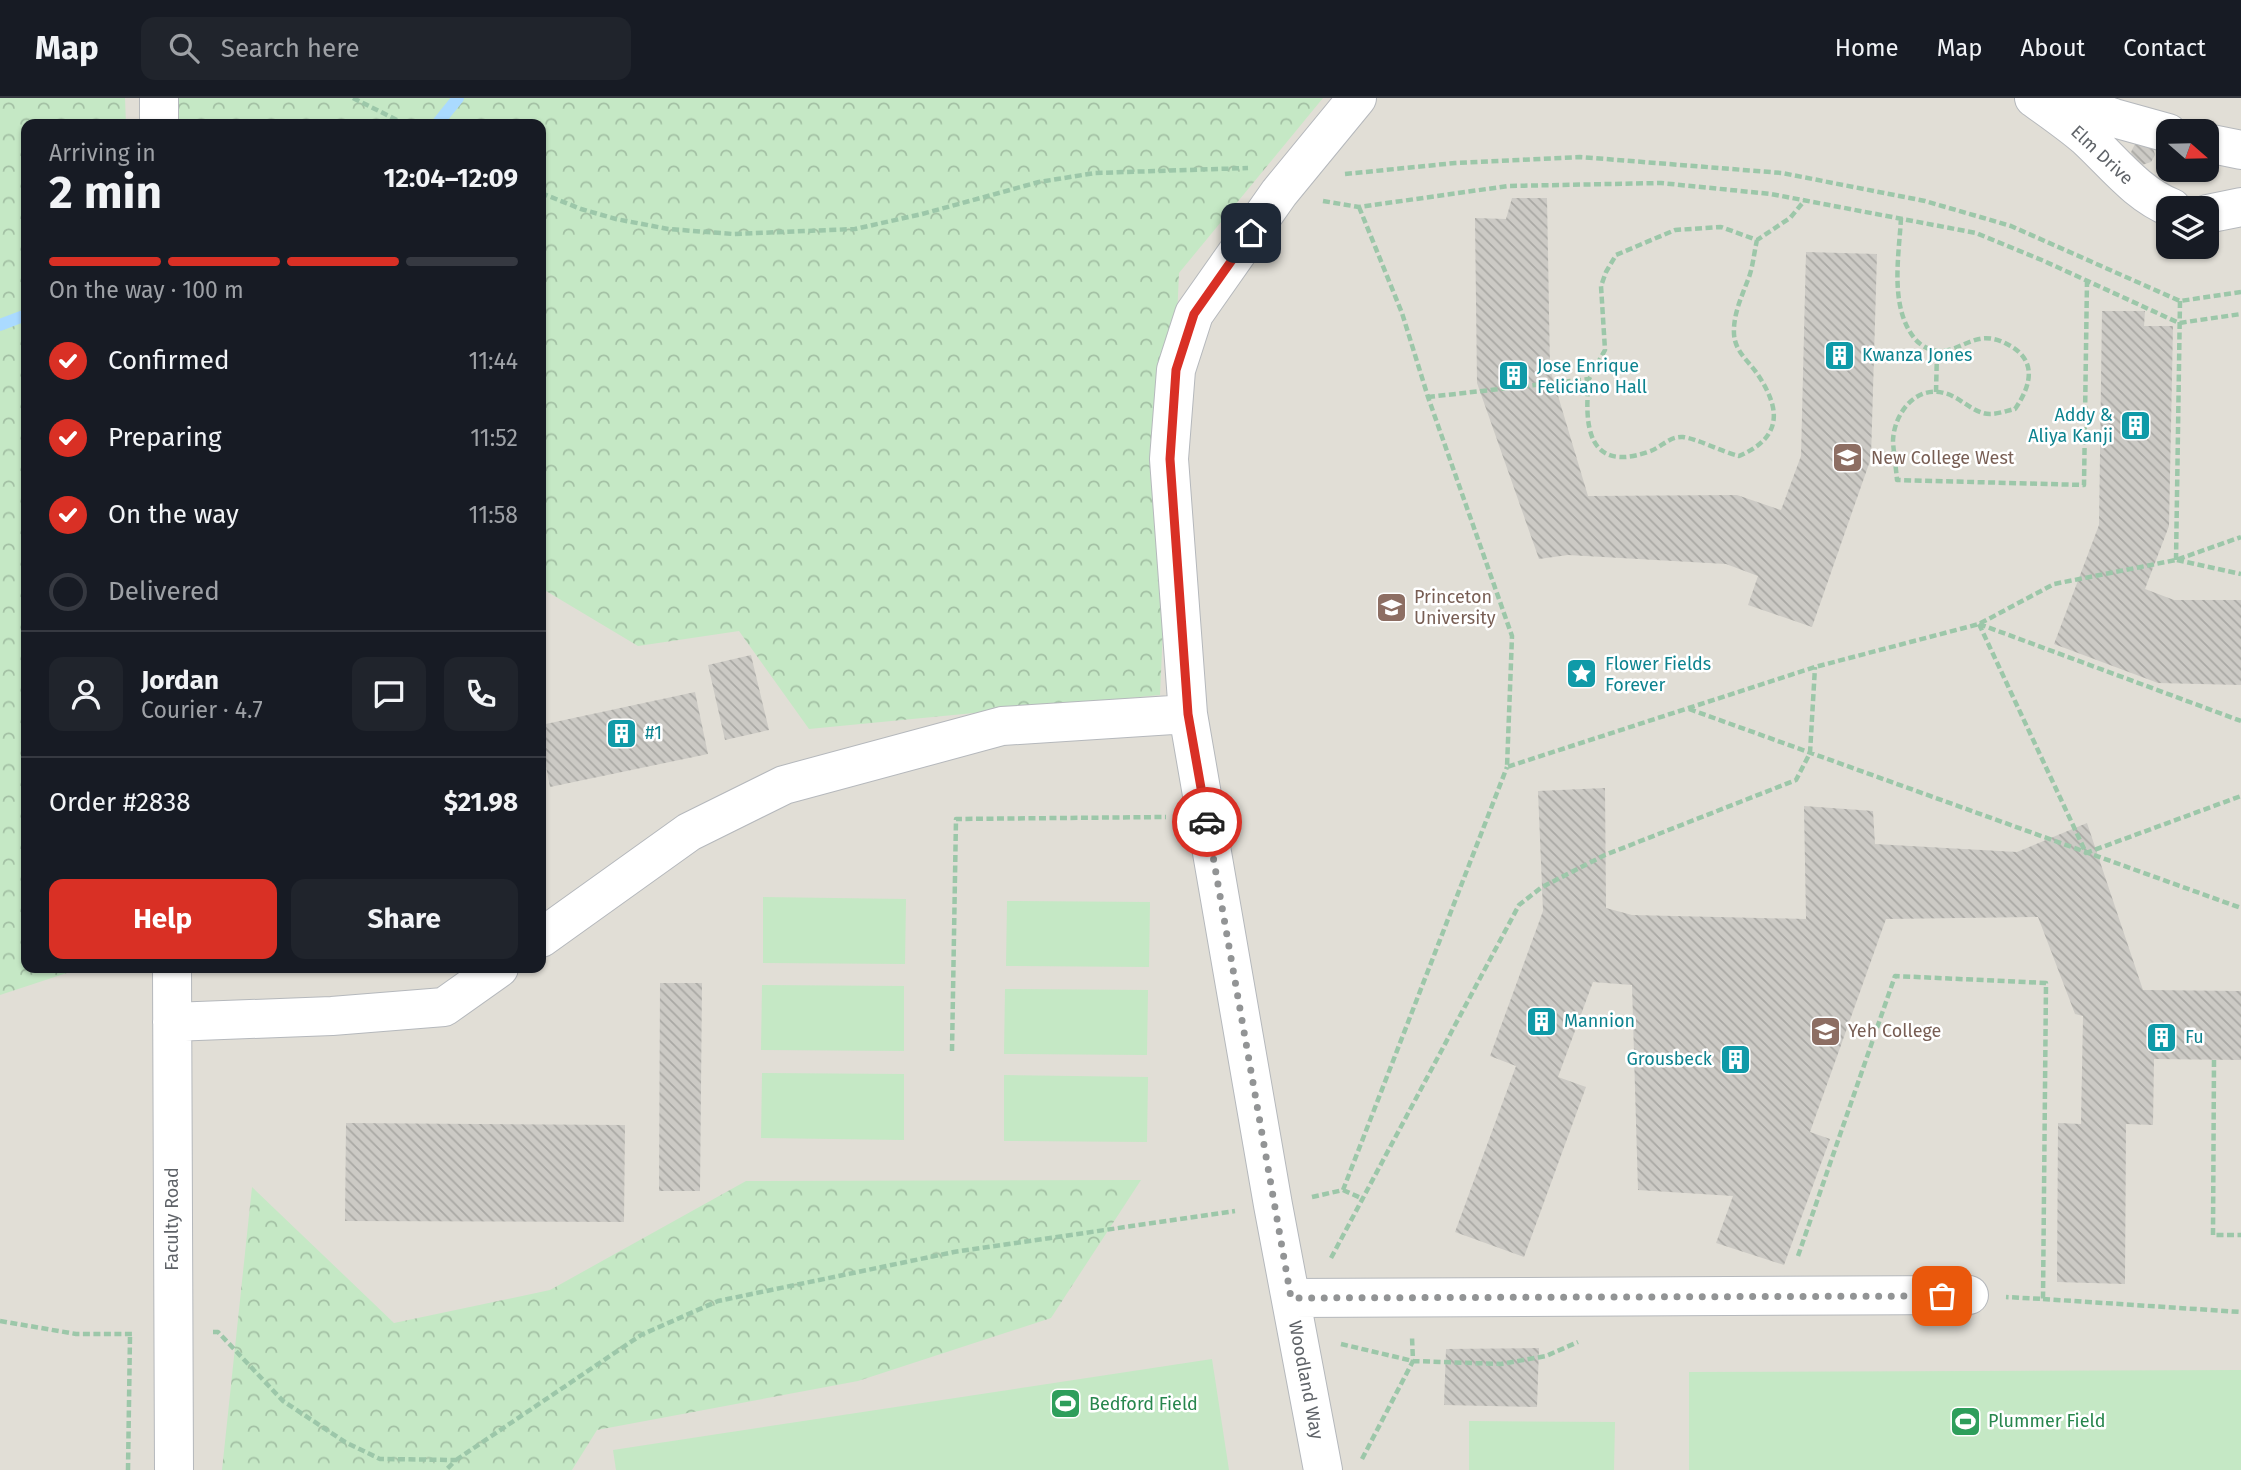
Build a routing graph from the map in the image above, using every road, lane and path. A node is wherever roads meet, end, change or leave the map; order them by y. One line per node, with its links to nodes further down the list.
1 (159, 98): 6 (street)
2 (353, 98): 7 (path)
3 (1357, 98): 13 (street, Woodland Way)
4 (2034, 98): 16 (street, Elm Drive)
5 (2057, 98): 8 (street, Elm Drive)
6 (159, 119)
7 (395, 119)
8 (2156, 130)
9 (2219, 145): 10 (street)
10 (2241, 150)
11 (1249, 168): 14 (path)
12 (1344, 174): 24 (path)
13 (1279, 193): 17 (path); 37 (street, Woodland Way)
14 (546, 195)
15 (1805, 200): 17 (path); 20 (path); 21 (path)
16 (2156, 201)
17 (1359, 207): 30 (path)
18 (2241, 207): 19 (street)
19 (2219, 212)
20 (1901, 218): 22 (path); 27 (path)
21 (1757, 240): 28 (path); 28 (path)
22 (2087, 281): 26 (path); 29 (path)
23 (2241, 292): 24 (path)
24 (2180, 300): 26 (path)
25 (2241, 314): 26 (path)
26 (2179, 323): 32 (path)
27 (1937, 352): 29 (path); 29 (path)
28 (1589, 379): 30 (path)
29 (1936, 392)
30 (1428, 397): 40 (path)
31 (2241, 537): 32 (path)
32 (2176, 560): 33 (path); 34 (path)
33 (2241, 574)
34 (1979, 624): 35 (path); 38 (path); 43 (path)
35 (1815, 667): 36 (path); 39 (path)
36 (1688, 709): 39 (path); 40 (path)
37 (1188, 714): 42 (street, Woodland Way); 45 (street)
38 (2241, 721)
39 (1810, 753): 43 (path); 52 (path)
40 (1507, 767): 51 (path)
41 (2241, 796): 43 (path)
42 (1205, 811): 49 (path); 53 (street, Woodland Way)
43 (2086, 853): 44 (path)
44 (2241, 908)
45 (546, 934)
46 (172, 973): 48 (street, Faculty Road)
47 (492, 973): 48 (street)
48 (172, 1022): 70 (street, Faculty Road)
49 (952, 1051)
50 (2214, 1060): 54 (path)
51 (1343, 1190): 52 (path); 53 (path)
52 (1362, 1198): 57 (path)
53 (1273, 1205): 57 (street, Woodland Way); 68 (path)
54 (2241, 1235)
55 (1969, 1295): 56 (street); 58 (path)
56 (1784, 1297): 57 (street); 58 (path)
57 (1300, 1299): 72 (street, Woodland Way)
58 (2043, 1299): 59 (path)
59 (2241, 1312)
60 (0, 1321): 63 (path)
61 (218, 1332): 68 (path)
62 (1412, 1332): 67 (path)
63 (130, 1334): 64 (path); 69 (path)
64 (138, 1334)
65 (1578, 1342): 67 (path)
66 (1341, 1344): 67 (path)
67 (1413, 1362): 73 (path)
68 (456, 1460): 71 (path)
69 (128, 1470)
70 (174, 1470)
71 (446, 1470)
72 (1323, 1470)
73 (1356, 1470)

